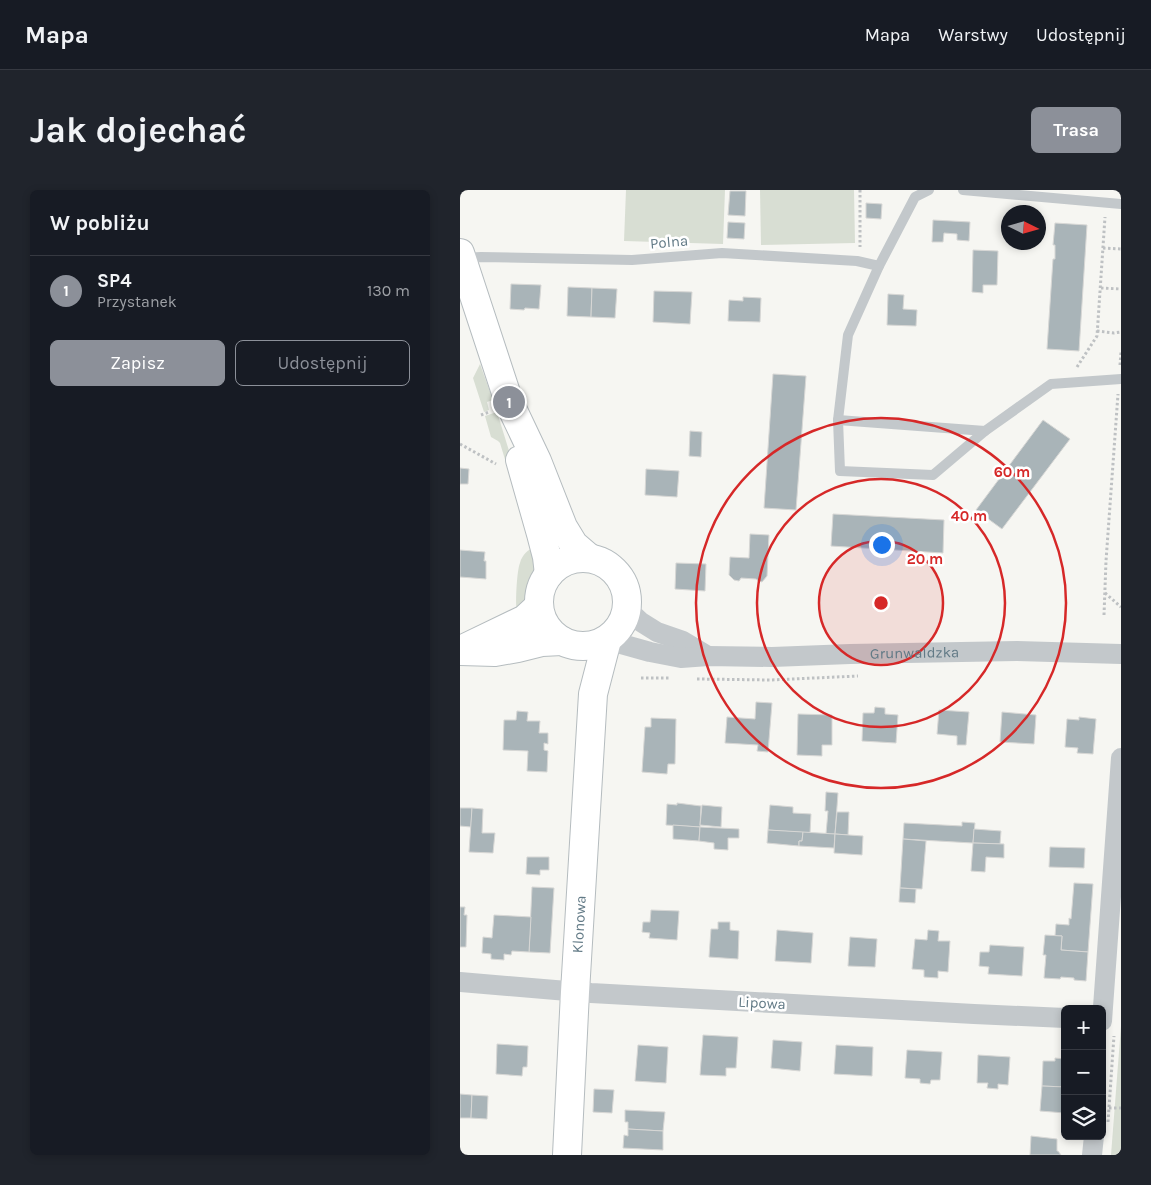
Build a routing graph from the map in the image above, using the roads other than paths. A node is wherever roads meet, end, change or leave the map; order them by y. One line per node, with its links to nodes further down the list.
1 (929, 190): 5 (lane)
2 (963, 190): 3 (lane)
3 (1121, 204)
4 (461, 256): 5 (lane, Polna); 7 (street)
5 (879, 266): 8 (lane)
6 (1120, 379): 9 (lane)
7 (500, 407): 10 (street); 11 (street)
8 (838, 420): 9 (lane); 9 (lane)
9 (985, 431)
10 (588, 557): 11 (street); 13 (street)
11 (549, 574): 12 (street)
12 (539, 606): 15 (street); 16 (street)
13 (627, 610): 14 (street); 18 (street)
14 (607, 640): 15 (street); 18 (street, Grunwaldzka); 19 (street, Klonowa)
15 (570, 643): 16 (street); 19 (street, Klonowa)
16 (460, 651)
17 (1121, 654): 18 (street, Grunwaldzka)
18 (708, 656)
19 (593, 694): 22 (street, Klonowa)
20 (1121, 758): 24 (street)
21 (460, 982): 22 (street, Lipowa)
22 (574, 992): 23 (street, Lipowa); 26 (street, Klonowa)
23 (1061, 1018)
24 (1108, 1024)
25 (1098, 1140): 27 (street)
26 (567, 1155)
27 (1092, 1155)

